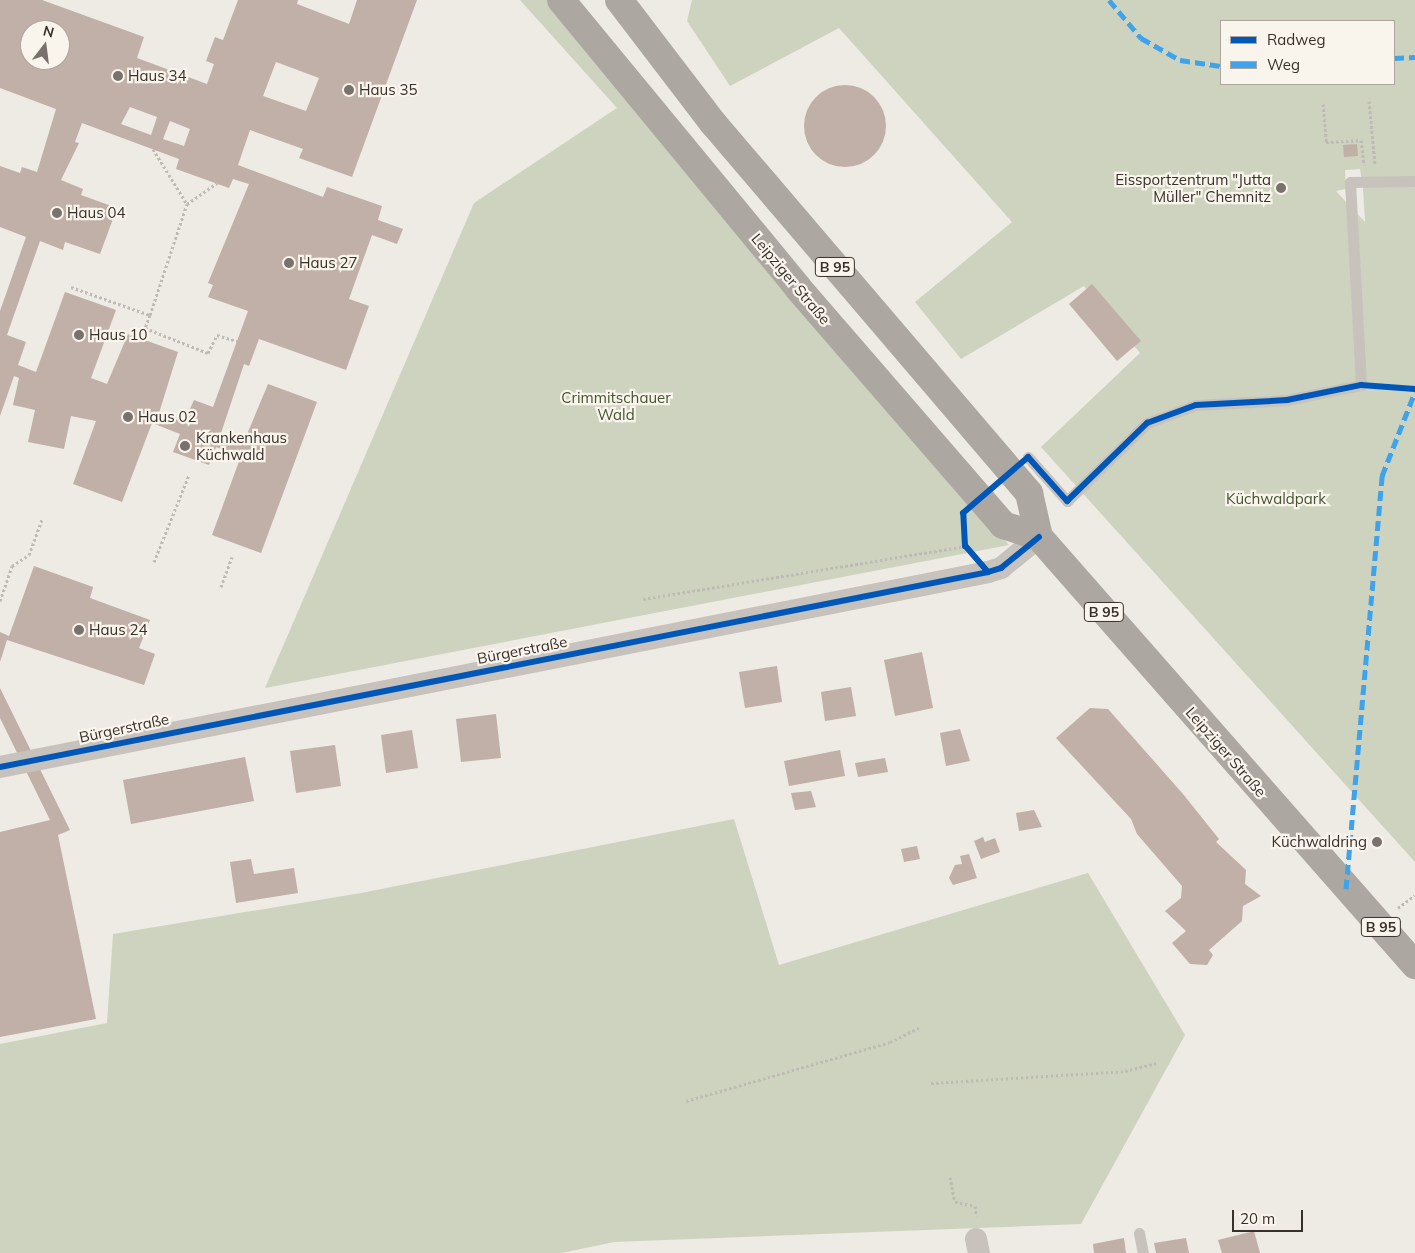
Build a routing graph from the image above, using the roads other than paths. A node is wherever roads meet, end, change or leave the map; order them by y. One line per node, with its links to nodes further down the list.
1 (561, 0): 5 (main road, Leipziger Straße / B 95)
2 (619, 0): 5 (main road, Leipziger Straße / B 95)
3 (1415, 181): 4 (lane)
4 (1028, 457)
5 (1038, 537): 6 (street, Bürgerstraße); 7 (main road, Leipziger Straße / B 95)
6 (0, 767)
7 (1415, 966)
8 (1139, 1233): 9 (lane)
9 (1143, 1253)

